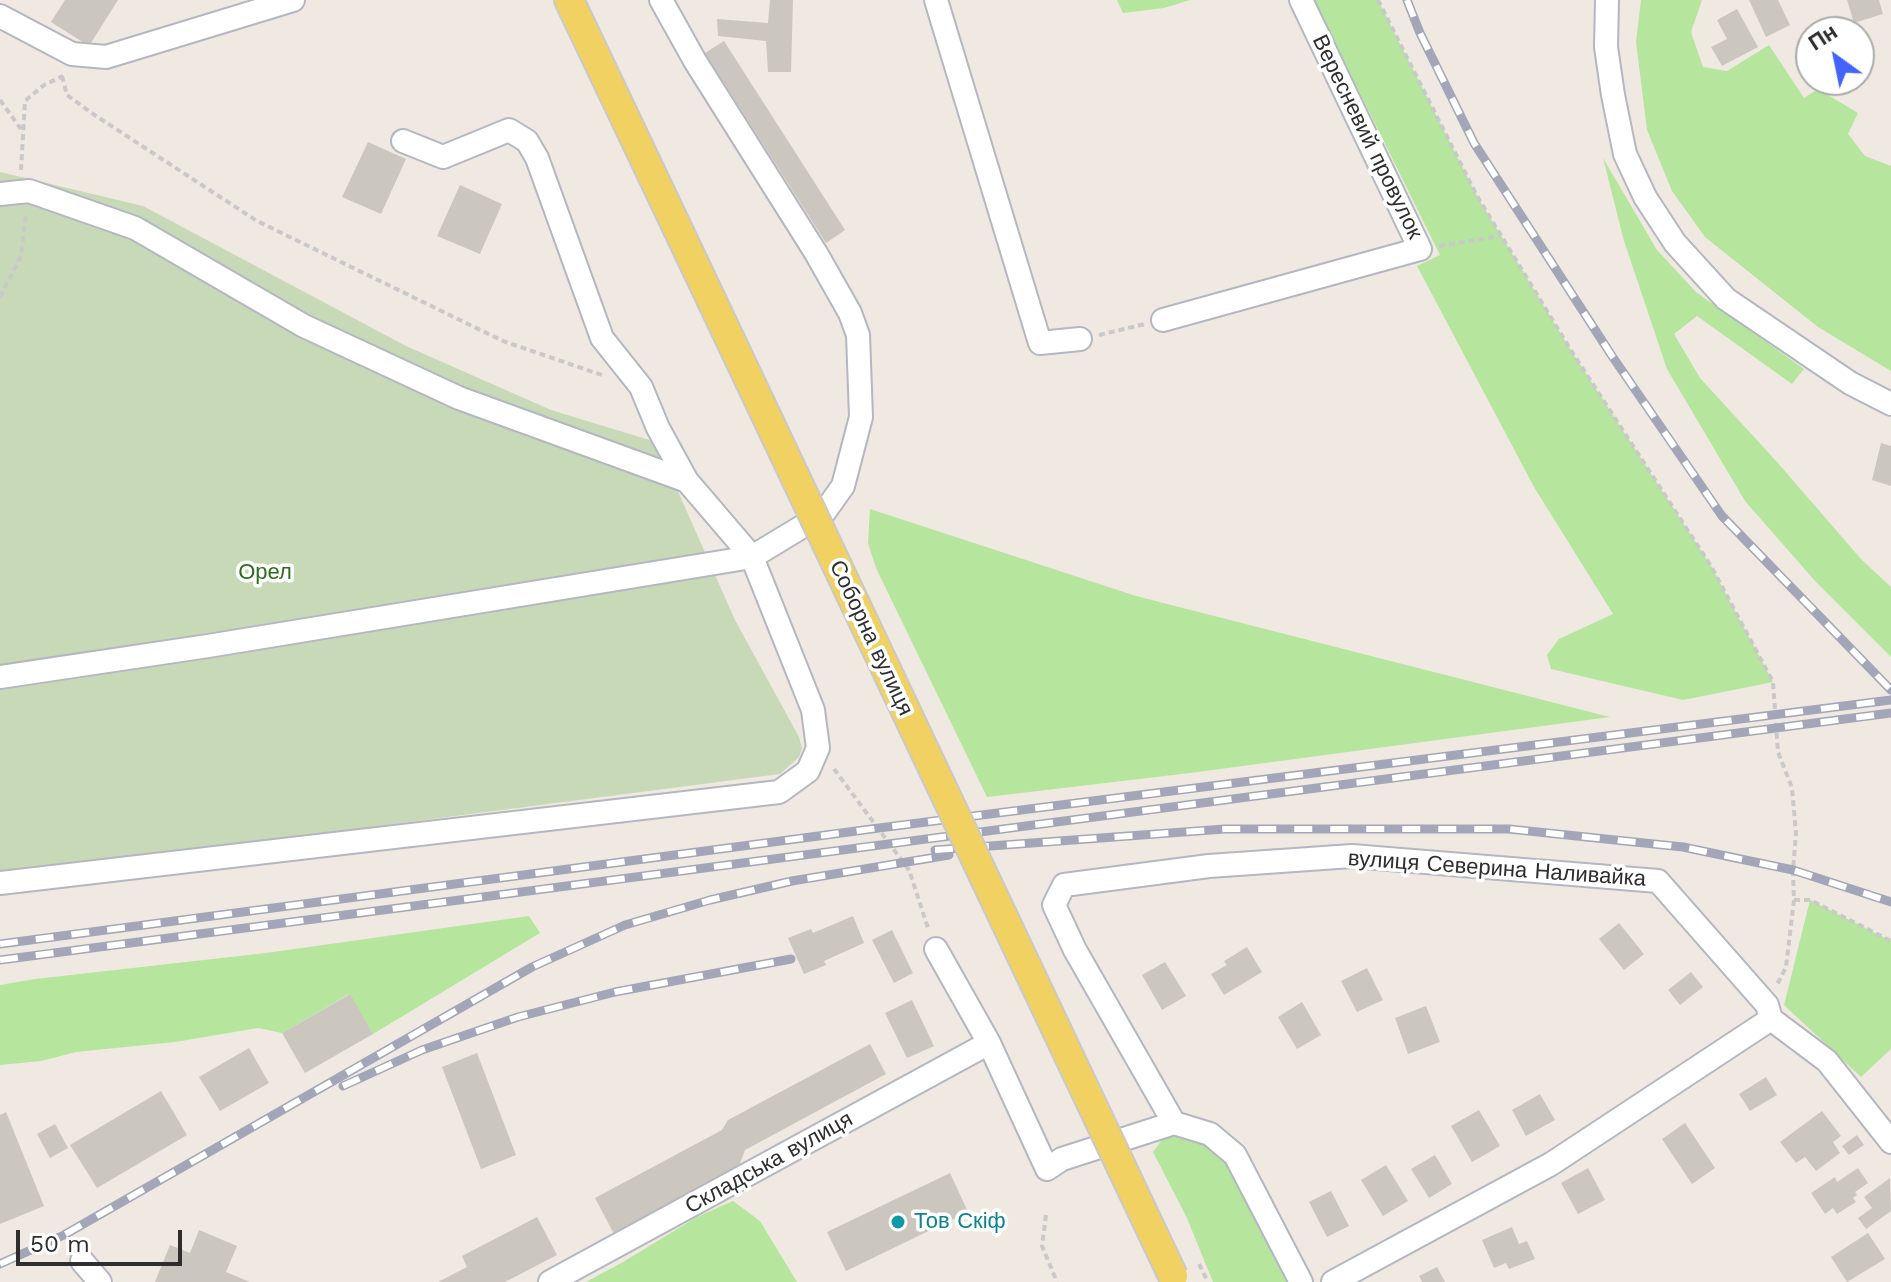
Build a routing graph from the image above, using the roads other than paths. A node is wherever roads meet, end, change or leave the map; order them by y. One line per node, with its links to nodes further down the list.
1 (293, 0): 7 (street)
2 (569, 0): 23 (main road, Соборна вулиця, bridge)
3 (661, 0): 14 (street)
4 (936, 0): 11 (street)
5 (1301, 0): 10 (street, Вересневий провулок)
6 (1607, 0): 12 (street)
7 (0, 16)
8 (403, 141): 13 (street)
9 (0, 194): 13 (street)
10 (1163, 320)
11 (1080, 339)
12 (1891, 404)
13 (687, 481): 14 (street)
14 (752, 557): 15 (street); 16 (street)
15 (0, 677)
16 (0, 883)
17 (936, 949): 19 (street)
18 (1769, 1012): 20 (street, вулиця Северина Наливайка); 21 (street, вулиця Северина Наливайка); 27 (street)
19 (989, 1043): 20 (street); 25 (street, Складська вулиця)
20 (1174, 1123): 26 (street)
21 (1891, 1142)
22 (82, 1261): 24 (street)
23 (1174, 1279)
24 (100, 1282)
25 (550, 1282)
26 (1301, 1282)
27 (1333, 1282)

